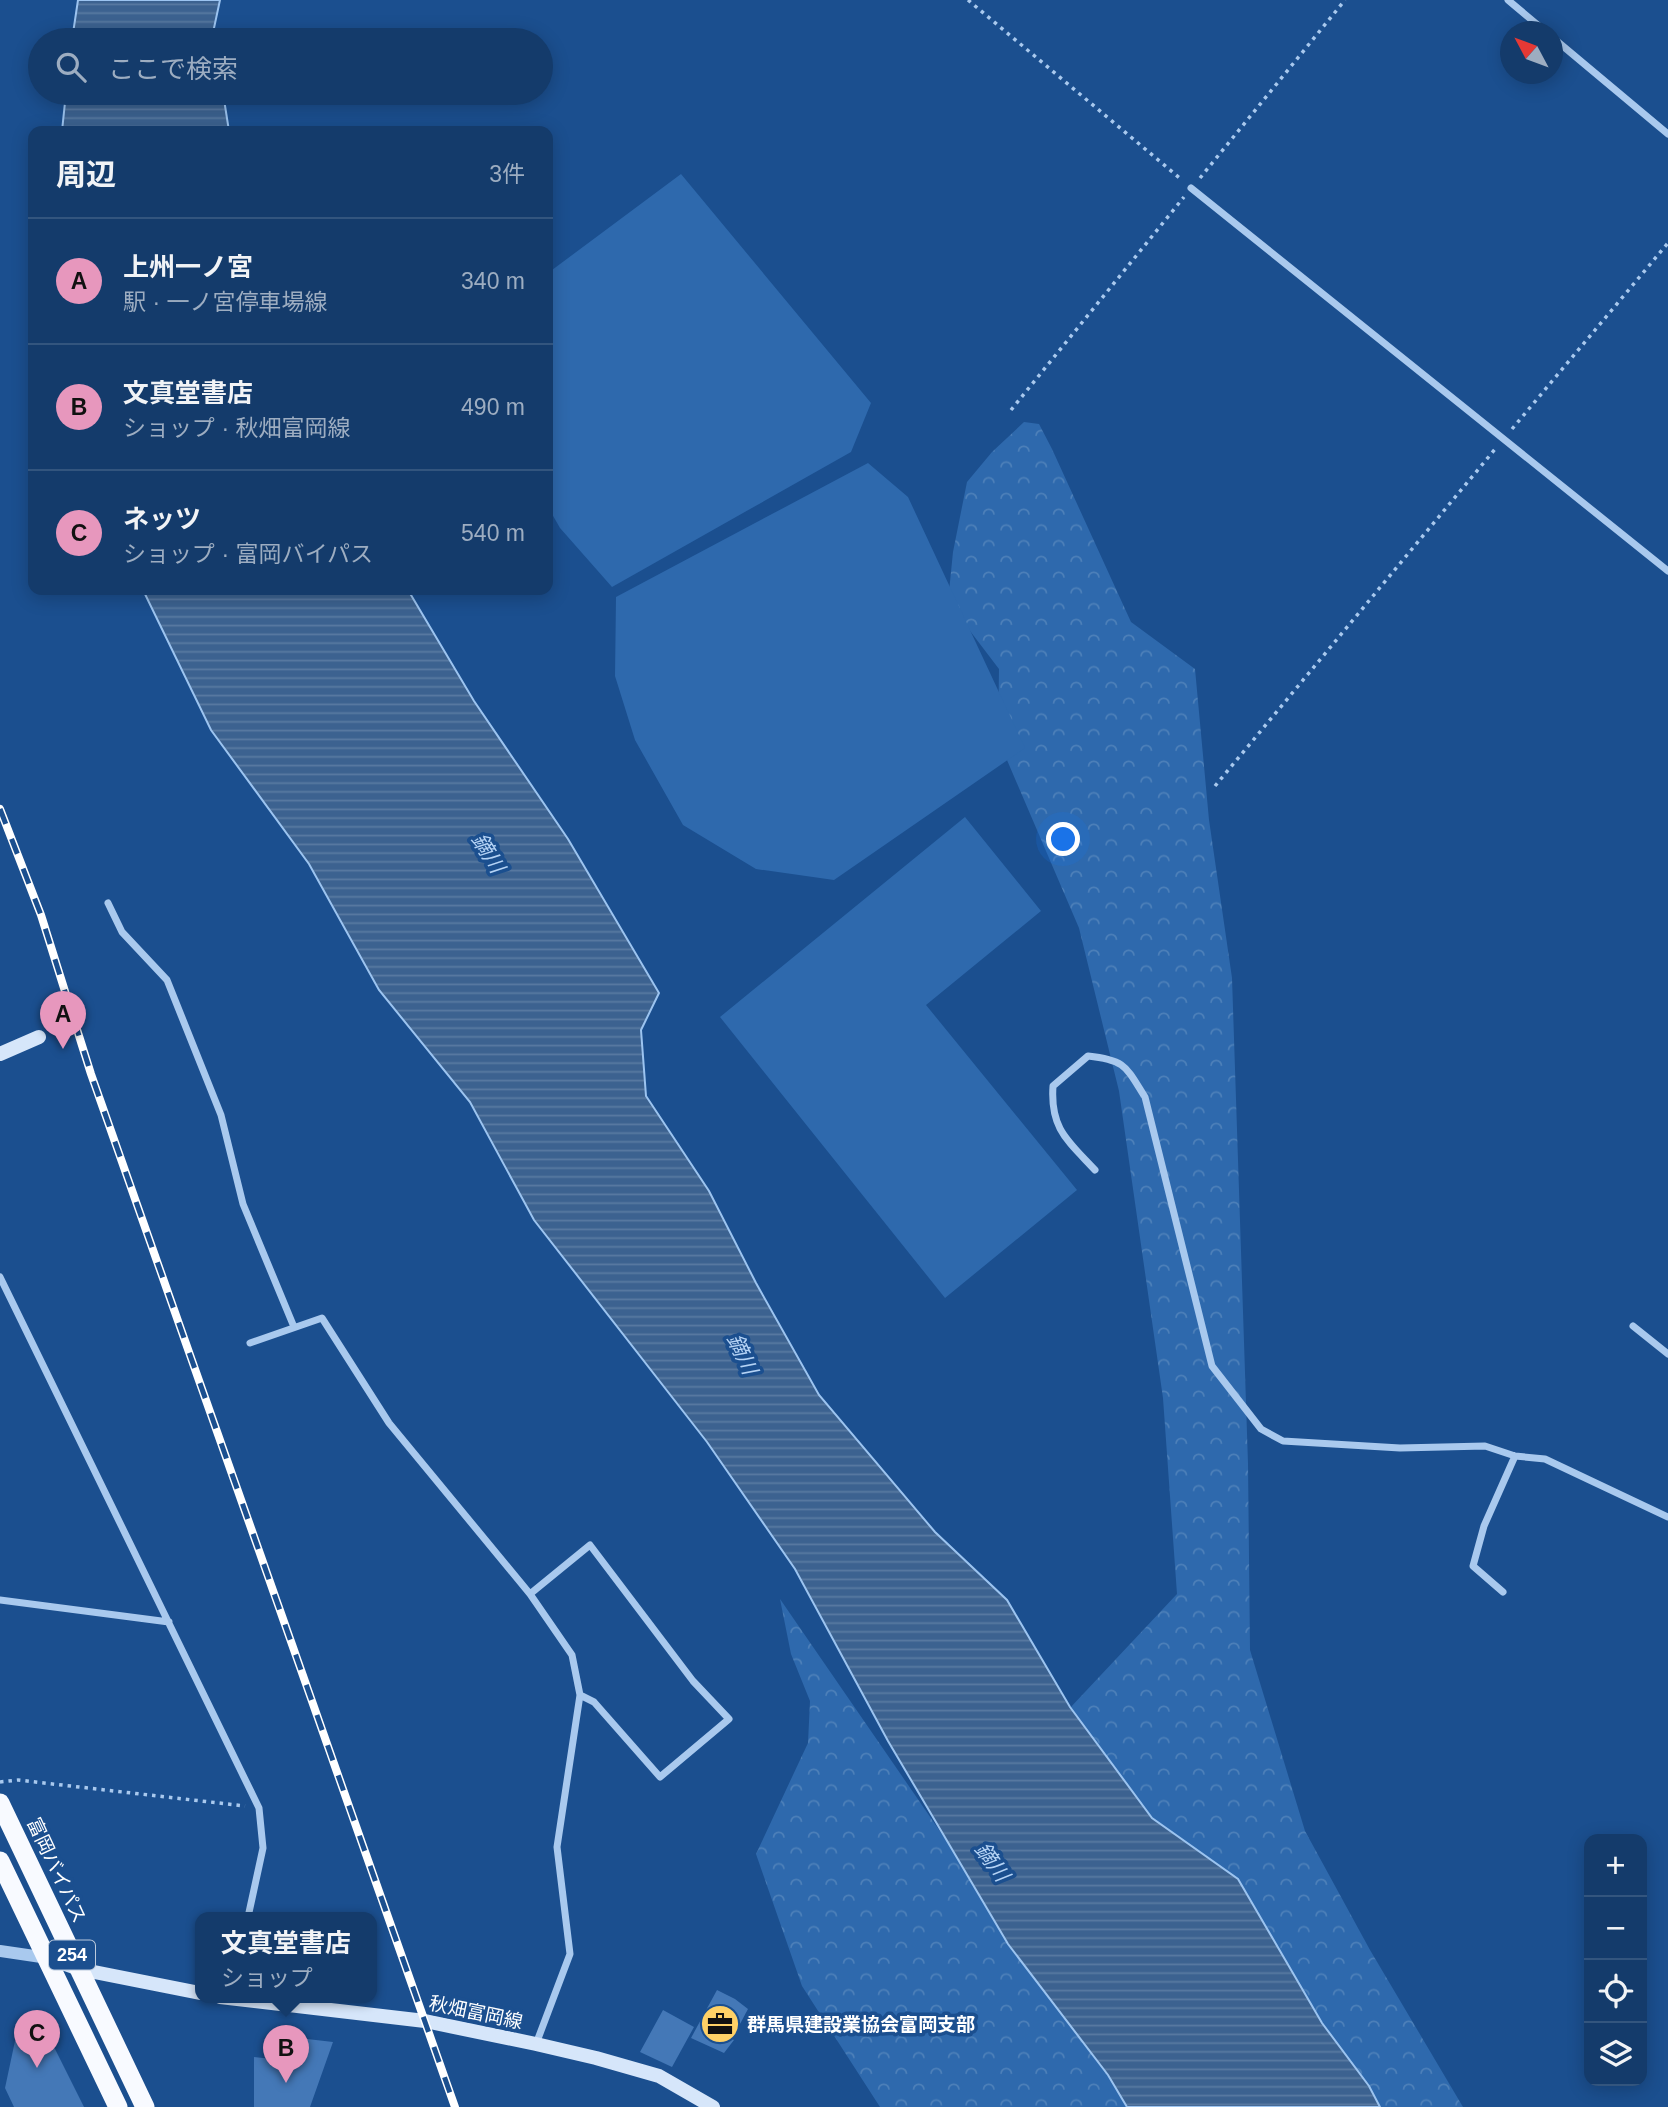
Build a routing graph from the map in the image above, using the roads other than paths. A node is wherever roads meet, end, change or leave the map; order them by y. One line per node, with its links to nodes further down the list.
1 (1508, 0): 2 (street)
2 (1533, 21)
3 (1563, 46): 4 (street)
4 (1668, 134)
5 (1191, 188): 6 (street)
6 (1668, 571)
7 (108, 903): 13 (street)
8 (39, 1037): 9 (main road)
9 (0, 1054)
10 (1095, 1170): 16 (street)
11 (0, 1277): 21 (street)
12 (1633, 1325): 15 (street)
13 (295, 1327): 14 (street); 19 (street)
14 (250, 1343)
15 (1668, 1354)
16 (1514, 1456): 17 (street); 18 (street)
17 (1668, 1517)
18 (1503, 1592)
19 (530, 1594): 22 (street); 22 (street)
20 (0, 1600): 21 (street)
21 (169, 1622): 25 (street)
22 (580, 1695): 31 (street)
23 (0, 1803): 28 (highway, 富岡バイパス / 254)
24 (0, 1861): 27 (highway, 254)
25 (249, 1912)
26 (0, 1951): 27 (street)
27 (48, 1958): 28 (main road); 32 (highway, 254)
28 (79, 1969): 29 (main road); 33 (highway, 富岡バイパス / 254)
29 (195, 1992)
30 (270, 2003): 31 (main road, 秋畑富岡線)
31 (536, 2044): 34 (main road, 秋畑富岡線)
32 (118, 2107)
33 (145, 2107)
34 (713, 2107)

